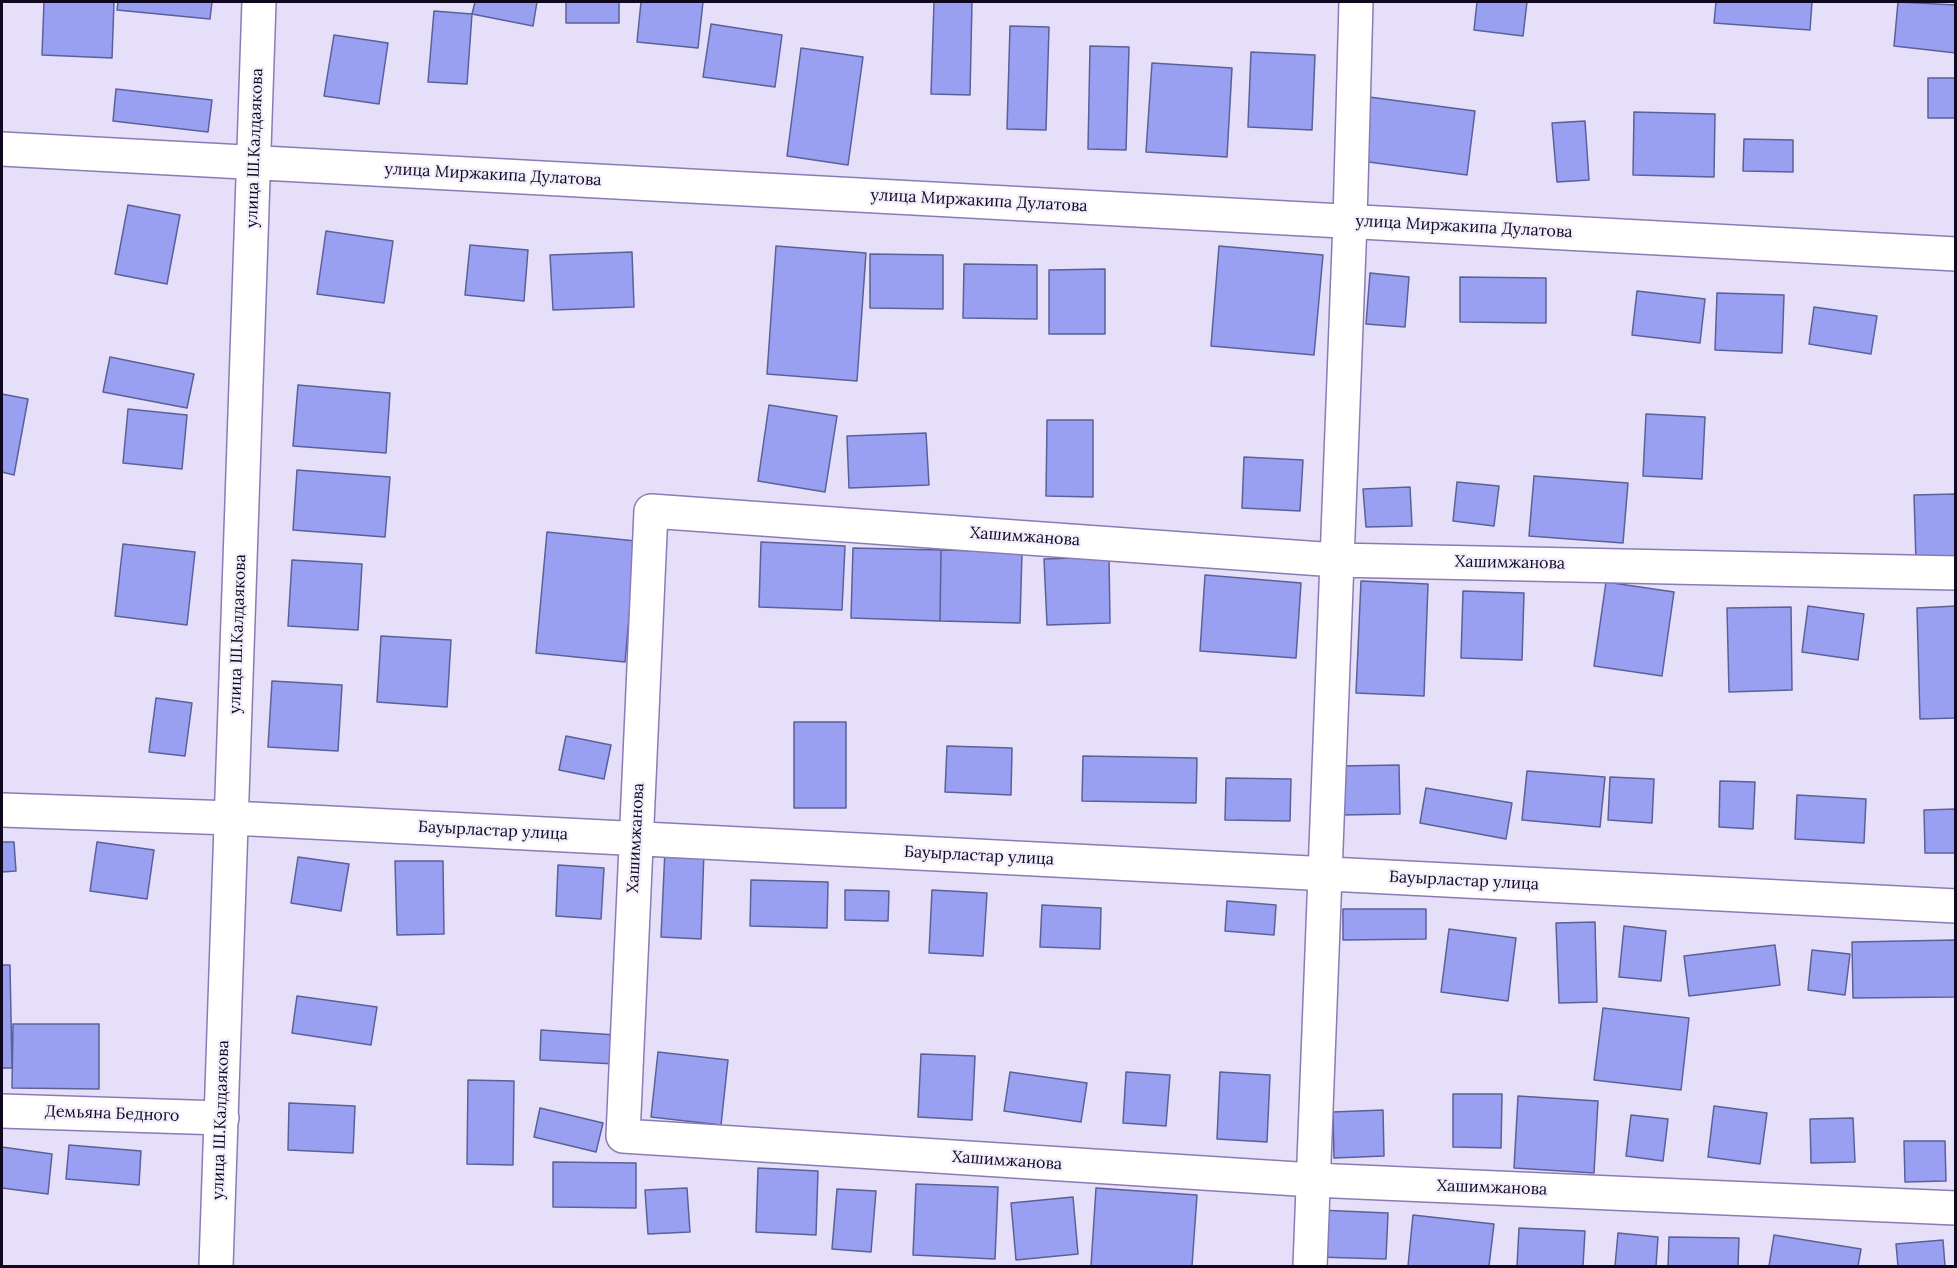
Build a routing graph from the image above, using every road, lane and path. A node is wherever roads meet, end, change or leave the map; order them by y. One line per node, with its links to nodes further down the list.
1 (259, 2): 4 (street, улица Ш.Калдаякова)
2 (1356, 2): 5 (street)
3 (2, 149): 4 (street, улица Миржакипа Дулатова)
4 (255, 162): 5 (street, улица Миржакипа Дулатова); 10 (street, улица Ш.Калдаякова)
5 (1350, 221): 6 (street, улица Миржакипа Дулатова); 7 (street)
6 (1956, 254)
7 (1336, 560): 8 (street, Хашимжанова); 11 (street, Хашимжанова); 12 (street)
8 (1956, 573)
9 (2, 810): 10 (street, Бауырластар улица)
10 (232, 818): 11 (street, Бауырластар улица); 15 (street, улица Ш.Калдаякова)
11 (635, 838): 12 (street, Бауырластар улица); 16 (street, Хашимжанова)
12 (1324, 874): 13 (street, Бауырластар улица); 16 (street)
13 (1956, 906)
14 (2, 1111): 15 (street, Демьяна Бедного)
15 (222, 1118): 18 (street, улица Ш.Калдаякова)
16 (1313, 1180): 17 (street, Хашимжанова); 19 (street)
17 (1956, 1208)
18 (216, 1266)
19 (1310, 1266)

